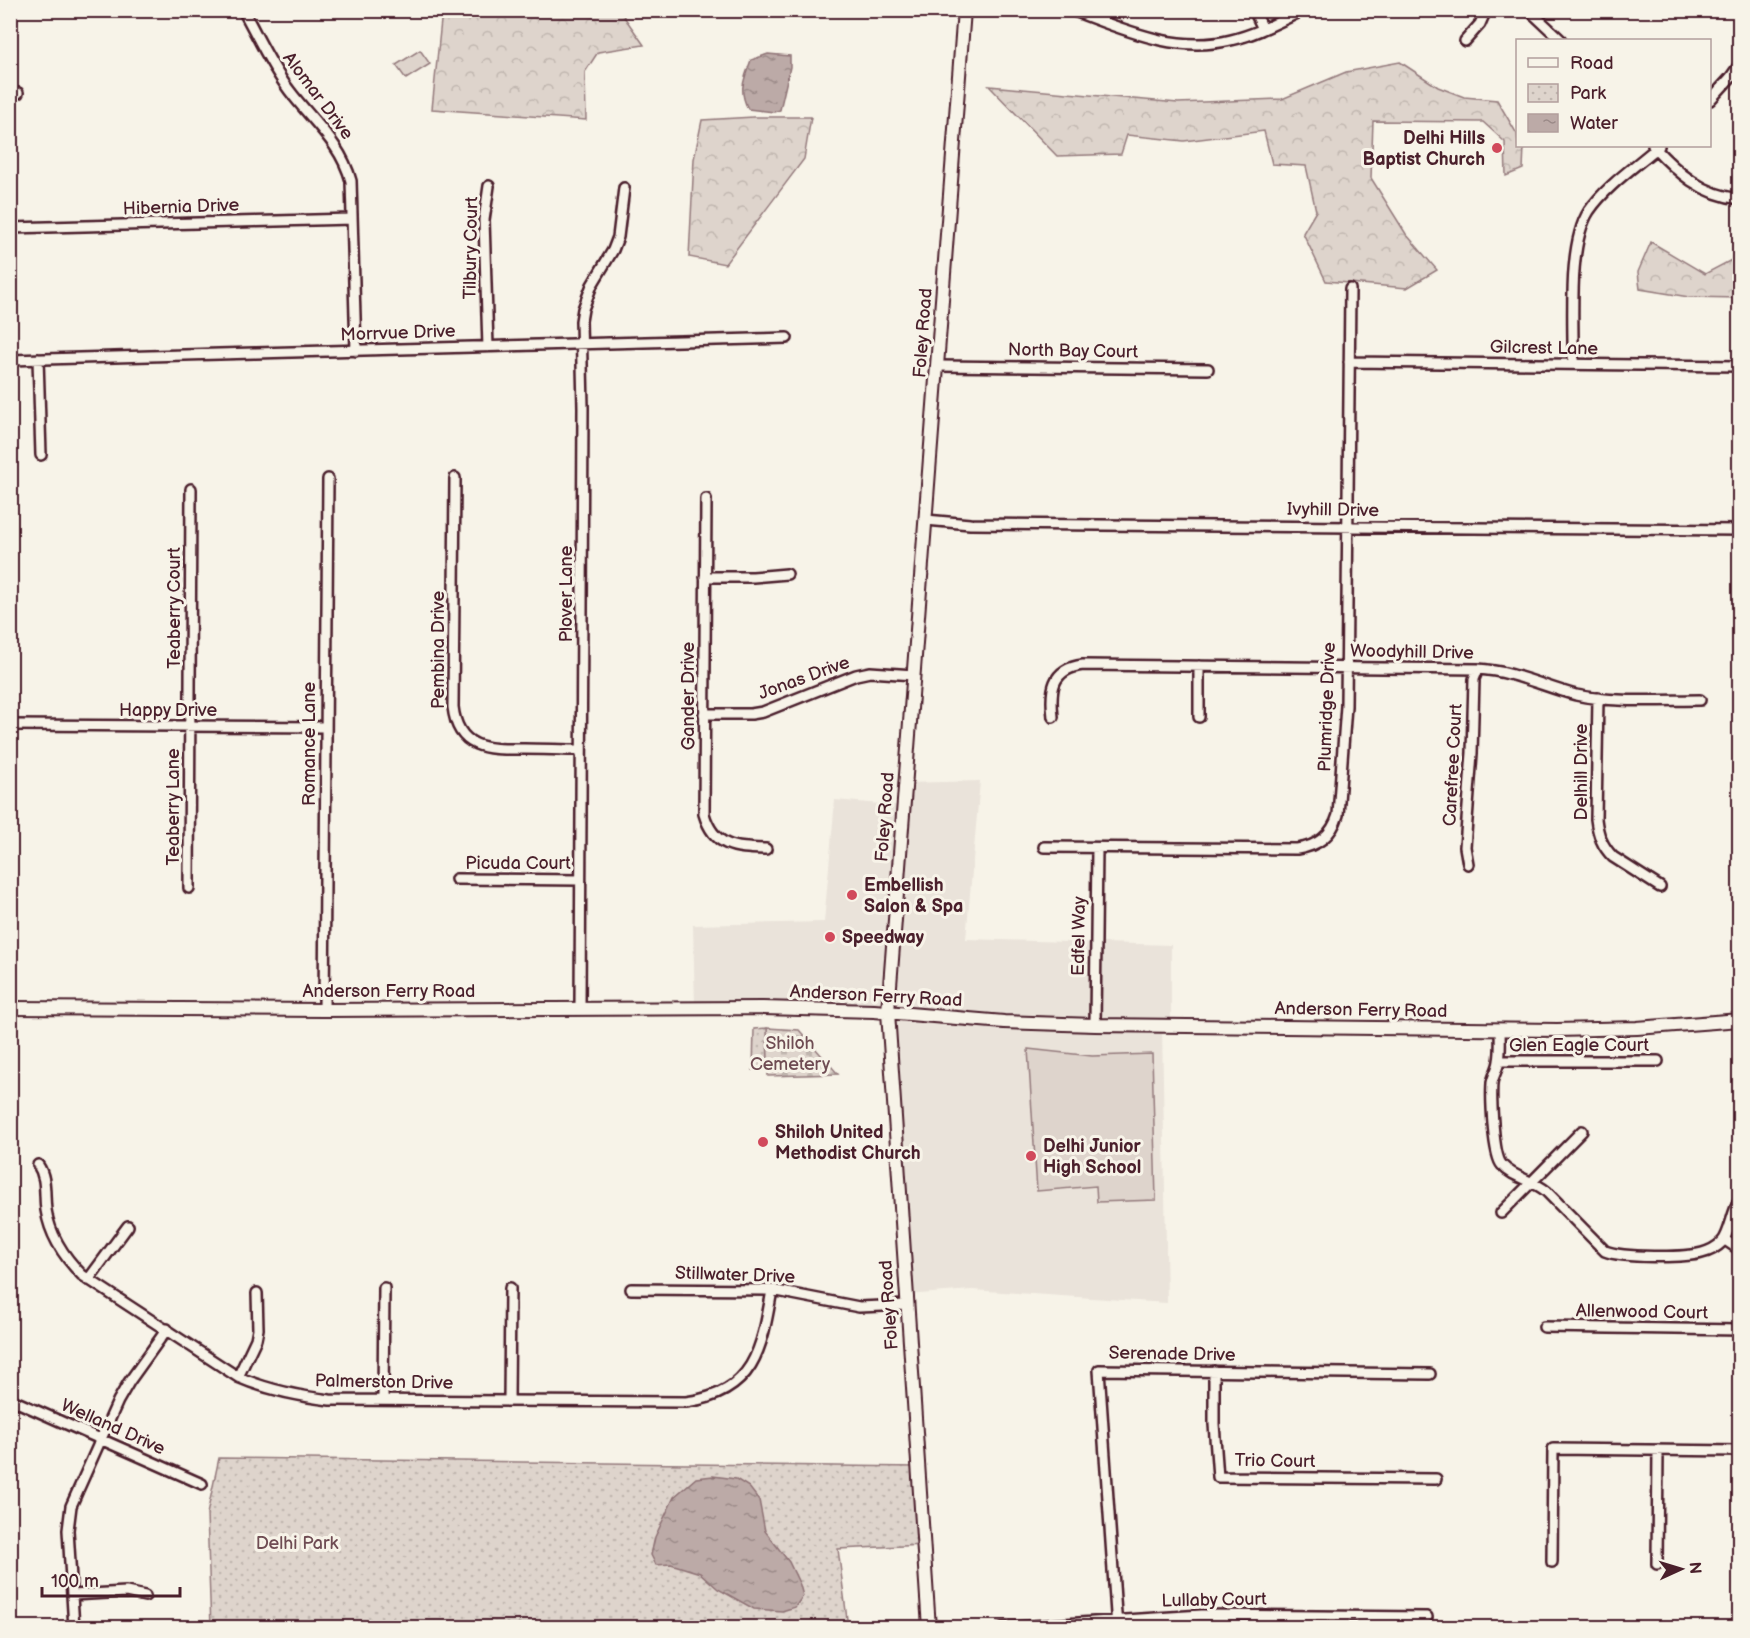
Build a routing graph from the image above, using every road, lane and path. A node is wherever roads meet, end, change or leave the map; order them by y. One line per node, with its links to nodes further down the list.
1 (243, 10): 18 (street, Alomar Drive)
2 (964, 10): 29 (street, Foley Road)
3 (1071, 10): 8 (street)
4 (1254, 10): 8 (street)
5 (1304, 10): 8 (street)
6 (1486, 10): 10 (street)
7 (1529, 10): 9 (street)
8 (1263, 29)
9 (1560, 39)
10 (1465, 41)
11 (1740, 64): 12 (street)
12 (1711, 99)
13 (1655, 147): 28 (street)
14 (1657, 147): 17 (street)
15 (489, 186): 23 (street, Tilbury Court)
16 (624, 188): 22 (street, Plover Lane)
17 (1740, 199)
18 (352, 219): 19 (street, Hibernia Drive); 24 (street, Alomar Drive)
19 (10, 228)
20 (1350, 289): 27 (street, Plumridge Drive)
21 (787, 339): 22 (street, Morrvue Drive)
22 (582, 344): 23 (street, Morrvue Drive); 54 (street, Plover Lane)
23 (488, 347): 24 (street, Morrvue Drive)
24 (356, 351): 25 (street, Morrvue Drive)
25 (38, 359): 26 (street, Morrvue Drive); 32 (street)
26 (10, 360)
27 (1349, 362): 28 (street, Gilcrest Lane); 38 (street, Plumridge Drive)
28 (1573, 364): 30 (street, Gilcrest Lane)
29 (938, 366): 31 (street, North Bay Court); 37 (street, Foley Road)
30 (1740, 366)
31 (1208, 369)
32 (41, 454)
33 (455, 478): 54 (street, Pembina Drive)
34 (327, 479): 53 (street, Romance Lane)
35 (191, 489): 52 (street, Teaberry Court)
36 (706, 499): 41 (street, Gander Drive)
37 (926, 520): 38 (street, Ivyhill Drive); 45 (street, Foley Road)
38 (1347, 527): 39 (street, Ivyhill Drive); 43 (street, Plumridge Drive)
39 (1740, 530)
40 (787, 574): 41 (street)
41 (705, 577): 48 (street, Gander Drive)
42 (1199, 666): 43 (street, Woodyhill Drive); 49 (street, Woodyhill Drive); 50 (street)
43 (1346, 668): 44 (street, Woodyhill Drive); 56 (street, Plumridge Drive)
44 (1478, 669): 46 (street, Woodyhill Drive); 58 (street, Carefree Court)
45 (914, 675): 48 (street, Jonas Drive); 66 (street, Foley Road)
46 (1598, 698): 47 (street, Woodyhill Drive); 61 (street, Delhill Drive)
47 (1700, 700)
48 (704, 714): 57 (street, Gander Drive)
49 (1053, 717)
50 (1199, 717)
51 (10, 725): 52 (street, Happy Drive)
52 (189, 726): 53 (street, Happy Drive); 62 (street, Teaberry Lane)
53 (326, 727): 65 (street, Romance Lane)
54 (581, 750): 60 (street, Plover Lane)
55 (1044, 847): 56 (street, Plumridge Drive)
56 (1097, 848): 68 (street, Edfel Way)
57 (766, 849)
58 (1468, 864)
59 (456, 879): 60 (street, Picuda Court)
60 (580, 880): 64 (street, Plover Lane)
61 (1660, 887)
62 (189, 888)
63 (10, 1008): 65 (street, Anderson Ferry Road)
64 (580, 1008): 65 (street, Anderson Ferry Road); 66 (street, Anderson Ferry Road)
65 (324, 1010)
66 (888, 1012): 68 (street, Anderson Ferry Road); 86 (street, Foley Road)
67 (1740, 1020): 69 (street, Anderson Ferry Road)
68 (1095, 1025): 69 (street, Anderson Ferry Road)
69 (1500, 1029): 70 (street)
70 (1500, 1061): 71 (street, Glen Eagle Court); 74 (street)
71 (1658, 1061)
72 (1582, 1131): 74 (street)
73 (38, 1165): 80 (street, Palmerston Drive)
74 (1532, 1182): 76 (street); 78 (street)
75 (1740, 1199): 78 (street)
76 (1501, 1213)
77 (128, 1226): 80 (street)
78 (1725, 1240): 79 (street)
79 (1740, 1250)
80 (88, 1280): 88 (street, Palmerston Drive)
81 (384, 1288): 94 (street)
82 (510, 1288): 95 (street)
83 (631, 1288): 84 (street, Stillwater Drive)
84 (772, 1290): 86 (street, Stillwater Drive); 95 (street, Palmerston Drive)
85 (257, 1293): 92 (street)
86 (907, 1305): 108 (street, Foley Road)
87 (1544, 1327): 89 (street, Allenwood Court)
88 (167, 1329): 92 (street, Palmerston Drive); 96 (street)
89 (1740, 1330)
90 (1214, 1371): 91 (street, Serenade Drive); 99 (street, Trio Court); 106 (street, Serenade Drive)
91 (1431, 1374)
92 (238, 1377): 94 (street, Palmerston Drive)
93 (10, 1400): 96 (street, Welland Drive)
94 (383, 1400): 95 (street, Palmerston Drive)
95 (509, 1401)
96 (100, 1439): 100 (street, Welland Drive); 103 (street)
97 (1658, 1450): 98 (street); 101 (street); 102 (street)
98 (1740, 1451)
99 (1436, 1479)
100 (202, 1484)
101 (1552, 1562)
102 (1657, 1564)
103 (72, 1596): 104 (street); 107 (street)
104 (145, 1596)
105 (1427, 1617): 106 (street, Lullaby Court)
106 (1117, 1624): 109 (street, Lullaby Court)
107 (74, 1628)
108 (929, 1628)
109 (1002, 1628)

